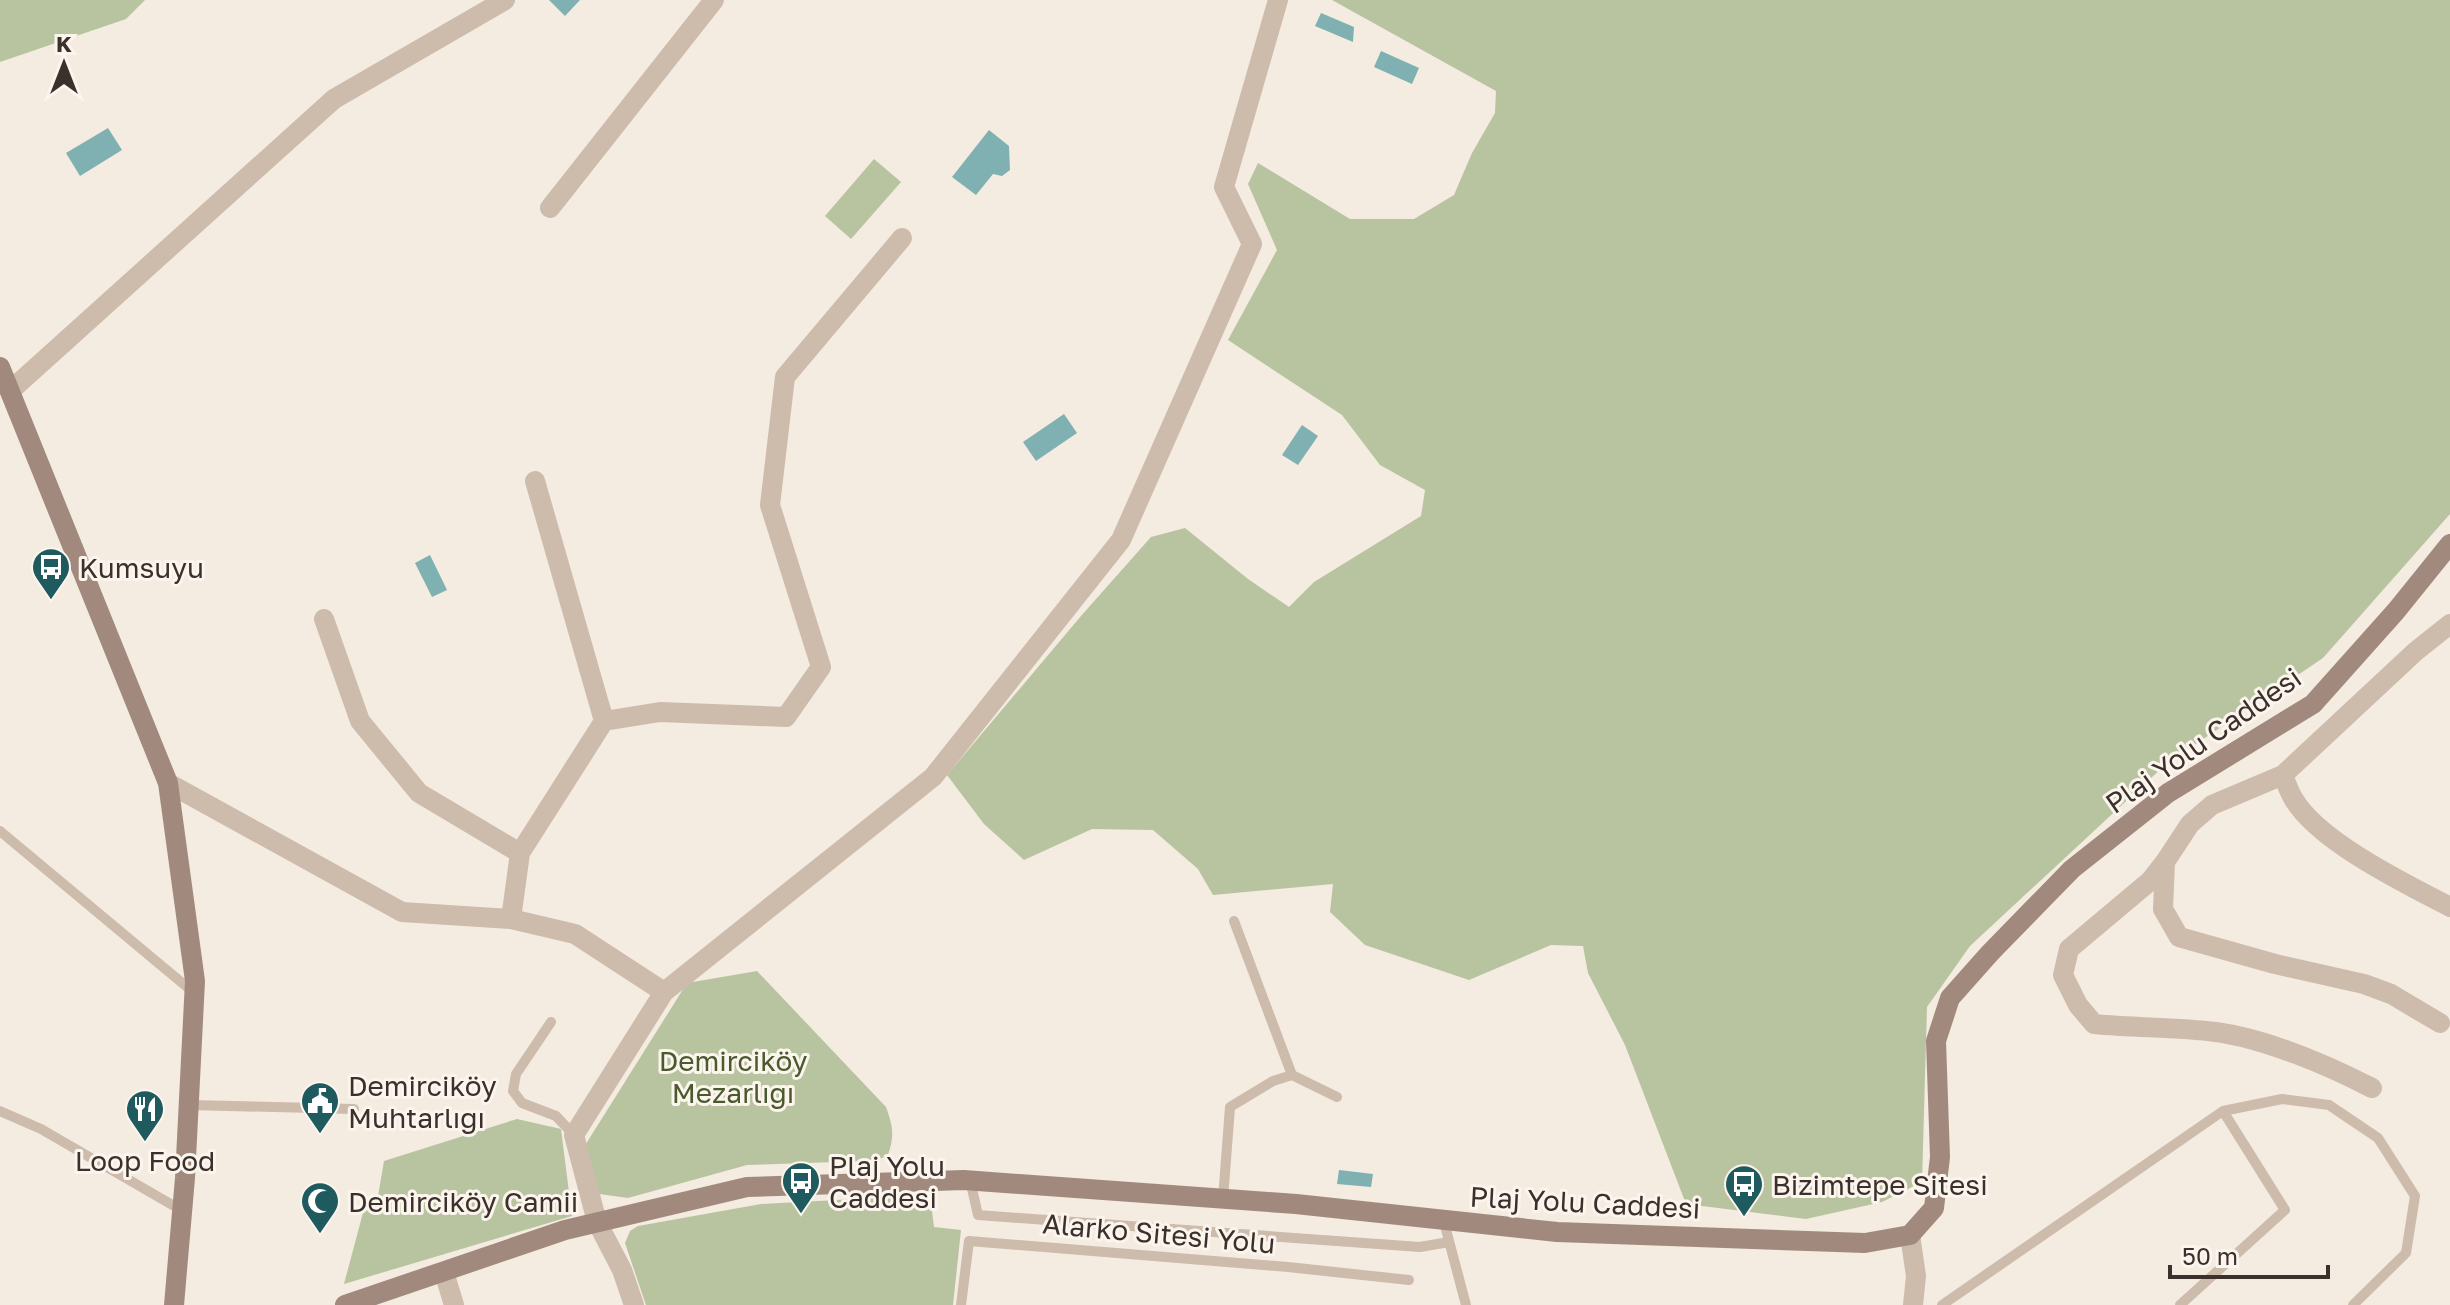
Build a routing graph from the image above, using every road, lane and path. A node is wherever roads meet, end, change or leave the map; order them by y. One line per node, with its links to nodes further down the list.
1 (505, 0): 7 (street)
2 (714, 0): 4 (street)
3 (1278, 0): 21 (street)
4 (550, 208)
5 (902, 238): 12 (street)
6 (0, 367): 7 (street)
7 (10, 391): 14 (street)
8 (535, 481): 12 (street)
9 (2450, 544): 38 (street, Plaj Yolu Caddesi)
10 (324, 619): 16 (street)
11 (2450, 624): 13 (street)
12 (604, 721): 16 (street)
13 (2283, 775): 17 (street); 18 (street)
14 (168, 783): 19 (street); 22 (street)
15 (0, 831): 22 (lane)
16 (520, 853): 19 (street)
17 (2165, 862): 24 (street); 26 (street)
18 (2450, 907)
19 (511, 919): 21 (street)
20 (1234, 921): 25 (lane)
21 (664, 992): 32 (street)
22 (195, 993): 28 (street)
23 (551, 1022): 32 (lane)
24 (2440, 1023)
25 (1292, 1075): 27 (lane); 34 (lane)
26 (2372, 1088)
27 (1337, 1097)
28 (189, 1105): 29 (lane); 35 (street)
29 (354, 1109)
30 (0, 1111): 35 (lane)
31 (2223, 1111): 49 (lane); 50 (lane); 51 (lane)
32 (574, 1135): 36 (street)
33 (970, 1180): 34 (street, Plaj Yolu Caddesi); 36 (street, Plaj Yolu Caddesi); 39 (lane)
34 (1223, 1199): 37 (street, Plaj Yolu Caddesi)
35 (183, 1211): 42 (street)
36 (597, 1222): 40 (street, Plaj Yolu Caddesi); 45 (street)
37 (1444, 1222): 38 (street, Plaj Yolu Caddesi); 39 (lane)
38 (1910, 1235): 48 (street)
39 (1449, 1242): 47 (lane)
40 (444, 1272): 43 (street, Plaj Yolu Caddesi); 44 (street)
41 (1409, 1280): 46 (lane, Alarko Sitesi Yolu)
42 (174, 1305)
43 (345, 1305)
44 (454, 1305)
45 (634, 1305)
46 (961, 1305)
47 (1466, 1305)
48 (1913, 1305)
49 (1942, 1305)
50 (2180, 1305)
51 (2353, 1305)

